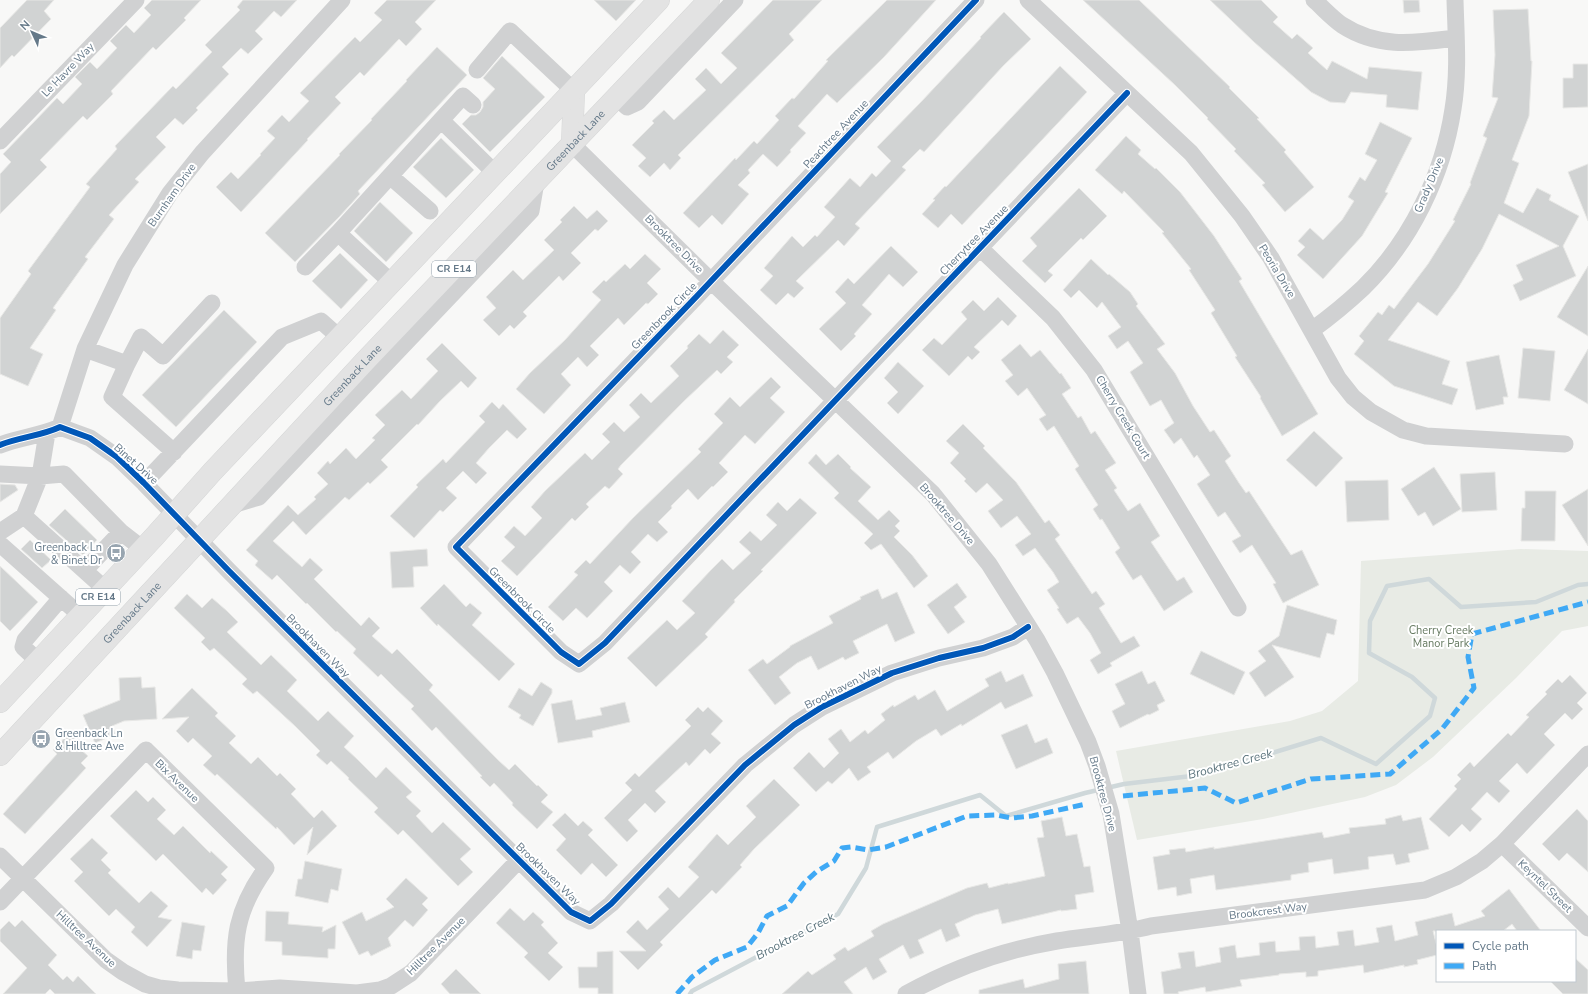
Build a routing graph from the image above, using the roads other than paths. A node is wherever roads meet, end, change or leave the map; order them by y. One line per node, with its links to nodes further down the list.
1 (136, 0): 17 (street, Le Havre Way)
2 (342, 0): 30 (street, Burnham Drive)
3 (659, 0): 12 (main road, CR E14)
4 (709, 0): 14 (main road, Greenback Lane / CR E14)
5 (735, 0): 14 (street)
6 (976, 0): 25 (street, Peachtree Avenue)
7 (1028, 0): 13 (street, Peoria Drive)
8 (1314, 0): 10 (street)
9 (1455, 0): 10 (street, Grady Drive)
10 (1456, 38): 28 (street, Grady Drive)
11 (477, 70): 12 (street)
12 (574, 91): 18 (main road); 19 (main road, CR E14)
13 (1127, 94): 23 (street, Cherrytree Avenue); 28 (street, Peoria Drive)
14 (616, 97): 18 (main road, Greenback Lane / CR E14)
15 (473, 105): 16 (street)
16 (441, 120): 19 (street); 20 (street)
17 (0, 141)
18 (572, 144): 25 (street, Brooktree Drive); 44 (main road, Greenback Lane / CR E14)
19 (495, 173): 26 (main road, CR E14)
20 (390, 176): 21 (street); 22 (street)
21 (430, 212)
22 (338, 233): 24 (street); 26 (street)
23 (980, 248): 32 (street, Cherrytree Avenue); 50 (street, Cherry Creek Court)
24 (305, 267)
25 (711, 281): 32 (street, Brooktree Drive); 32 (street, Greenbrook Circle)
26 (391, 282): 29 (main road, CR E14)
27 (212, 303): 31 (street)
28 (1312, 330): 34 (street, Peoria Drive)
29 (339, 337): 36 (street); 40 (main road, CR E14)
30 (85, 349): 31 (street); 33 (street, Burnham Drive)
31 (127, 364): 36 (street)
32 (834, 400): 52 (street, Brooktree Drive)
33 (54, 430): 35 (street); 38 (street, Burnham Drive); 39 (street, Binet Drive)
34 (1565, 444)
35 (0, 446)
36 (174, 452): 39 (street)
37 (0, 474): 38 (street)
38 (40, 476): 41 (street, Burnham Drive); 43 (street)
39 (144, 483): 40 (street, Binet Drive)
40 (174, 514): 44 (street, Binet Drive); 46 (main road, CR E14)
41 (24, 516): 42 (street); 47 (street)
42 (0, 532)
43 (122, 532): 46 (street); 47 (street)
44 (200, 540): 56 (main road, Greenback Lane / CR E14); 59 (street, Brookhaven Way)
45 (0, 544): 49 (street)
46 (143, 549): 48 (main road, CR E14)
47 (85, 570): 48 (street)
48 (105, 589): 51 (main road, CR E14)
49 (61, 598): 51 (street); 53 (street)
50 (1238, 608)
51 (80, 615): 53 (main road, CR E14)
52 (1028, 627): 59 (street, Brookhaven Way); 63 (street, Brooktree Drive)
53 (38, 661): 54 (main road, CR E14)
54 (0, 702)
55 (1588, 754): 57 (street, Brookcrest Way)
56 (0, 755)
57 (1502, 844): 62 (street, Keyntel Street); 63 (street, Brookcrest Way)
58 (0, 856): 60 (street, Hilltree Avenue)
59 (519, 860): 64 (street, Hilltree Avenue)
60 (23, 878): 61 (street, Bix Avenue); 65 (street, Hilltree Avenue); 65 (street, Bix Avenue)
61 (0, 902)
62 (1588, 928)
63 (1130, 930): 66 (street, Brookcrest Way); 67 (street, Brooktree Drive)
64 (395, 990): 65 (street, Hilltree Avenue)
65 (237, 991)
66 (906, 994)
67 (1138, 994)

